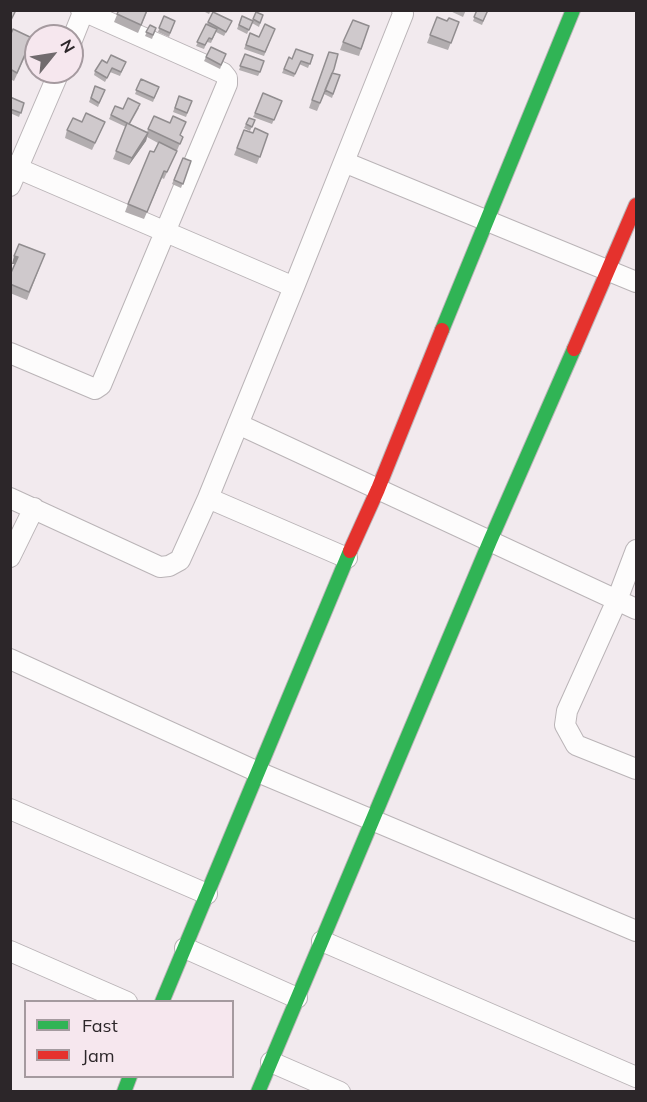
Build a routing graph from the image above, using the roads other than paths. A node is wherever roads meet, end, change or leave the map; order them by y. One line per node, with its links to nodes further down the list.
1 (402, 10): 5 (street)
2 (573, 10): 8 (street)
3 (83, 11): 9 (street)
4 (54, 84): 6 (street)
5 (344, 162): 8 (street); 12 (street)
6 (13, 173): 9 (street)
7 (636, 204): 10 (street)
8 (486, 221): 10 (street); 15 (street)
9 (166, 232): 12 (street); 13 (street)
10 (608, 270): 11 (street); 19 (street)
11 (636, 282)
12 (294, 287): 14 (street)
13 (10, 353)
14 (238, 424): 15 (street); 17 (street)
15 (378, 489): 19 (street); 22 (street)
16 (10, 498): 18 (street)
17 (208, 498): 18 (street); 22 (street)
18 (34, 508): 21 (street)
19 (490, 541): 23 (street); 29 (street)
20 (636, 550): 23 (street)
21 (10, 557)
22 (346, 558): 27 (street)
23 (616, 600): 24 (street); 26 (street)
24 (636, 609)
25 (10, 659): 27 (street)
26 (636, 769)
27 (258, 772): 29 (street); 30 (street)
28 (10, 809): 30 (street)
29 (373, 820): 31 (street); 32 (street)
30 (207, 894): 33 (street)
31 (636, 931)
32 (322, 941): 35 (street); 39 (street)
33 (185, 948): 35 (street); 37 (street)
34 (10, 951): 36 (street)
35 (297, 998): 38 (street)
36 (122, 1000)
37 (163, 1000)
38 (271, 1062): 42 (street); 43 (street)
39 (636, 1077)
40 (130, 1078): 41 (street)
41 (124, 1092)
42 (258, 1092)
43 (340, 1092)

